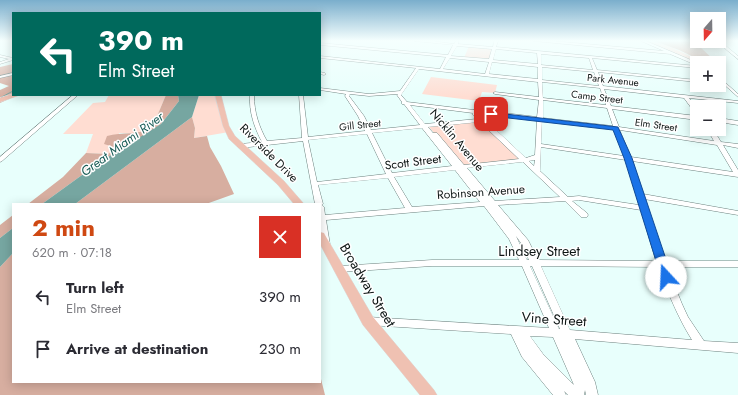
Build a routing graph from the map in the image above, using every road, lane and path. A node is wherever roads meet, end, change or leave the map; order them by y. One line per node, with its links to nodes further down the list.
1 (12, 59): 9 (street)
2 (342, 59): 12 (street, Park Avenue)
3 (447, 59): 13 (street)
4 (474, 59): 8 (street)
5 (539, 59): 10 (street)
6 (591, 59): 14 (street)
7 (616, 59): 11 (street)
8 (491, 61): 10 (street); 17 (street)
9 (0, 63)
10 (540, 66): 14 (street); 20 (street)
11 (690, 66)
12 (418, 68): 13 (street, Park Avenue); 25 (street)
13 (441, 70): 17 (street, Park Avenue)
14 (595, 71): 19 (street); 22 (street)
15 (0, 74): 16 (street)
16 (11, 75): 18 (street)
17 (487, 75): 20 (street, Park Avenue)
18 (0, 77)
19 (690, 80)
20 (541, 81): 22 (street, Park Avenue); 35 (street)
21 (726, 85): 27 (street)
22 (602, 88): 34 (street, Park Avenue); 41 (street)
23 (321, 89): 24 (street)
24 (349, 92): 25 (street); 50 (street)
25 (400, 92): 40 (street, Nicklin Avenue)
26 (495, 93): 35 (street, Camp Street)
27 (736, 93): 33 (street)
28 (14, 96): 36 (main road)
29 (75, 96): 61 (street)
30 (218, 96): 56 (main road, Riverside Drive)
31 (252, 96): 54 (street)
32 (302, 96): 52 (street)
33 (738, 96)
34 (686, 97): 38 (street); 39 (street, Park Avenue)
35 (541, 99): 41 (street, Camp Street); 44 (street)
36 (0, 100)
37 (479, 101): 42 (street)
38 (690, 102)
39 (738, 102)
40 (407, 103): 42 (street, Elm Street); 48 (street, Nicklin Avenue)
41 (609, 108): 43 (street, Camp Street); 49 (street)
42 (475, 112): 44 (street, Elm Street); 45 (street)
43 (690, 117)
44 (539, 119): 49 (street, Elm Street); 55 (street)
45 (481, 120): 48 (street, Gill Street); 60 (street)
46 (726, 121): 47 (street)
47 (738, 122)
48 (426, 127): 50 (street, Gill Street); 62 (street, Nicklin Avenue)
49 (616, 128): 53 (street, Elm Street); 59 (street)
50 (368, 133): 52 (street, Gill Street); 65 (street)
51 (714, 136): 53 (street)
52 (305, 139): 54 (street, Gill Street); 66 (street)
53 (719, 143): 57 (street, Elm Street); 64 (street)
54 (266, 144): 56 (street, Gill Street)
55 (539, 145): 58 (street); 59 (street)
56 (240, 146): 69 (main road, Riverside Drive)
57 (738, 146)
58 (538, 156): 60 (street, Scott Street); 63 (street)
59 (628, 158): 64 (street); 67 (street)
60 (524, 159): 62 (street, Scott Street); 63 (street)
61 (0, 160)
62 (460, 168): 65 (street, Scott Street); 71 (street, Nicklin Avenue)
63 (537, 171): 68 (street)
64 (738, 175)
65 (390, 176): 66 (street, Scott Street); 73 (street)
66 (314, 184): 70 (street)
67 (640, 196): 72 (street); 74 (street)
68 (568, 199): 71 (street, Robinson Avenue); 72 (street, Robinson Avenue); 75 (street)
69 (298, 203)
70 (319, 203)
71 (489, 203): 73 (street, Robinson Avenue); 79 (street, Nicklin Avenue)
72 (644, 208): 78 (street)
73 (410, 210): 76 (street, Robinson Avenue)
74 (738, 213)
75 (584, 214)
76 (321, 218): 77 (street)
77 (323, 241): 81 (main road, Broadway Street)
78 (661, 263): 79 (street, Lindsey Street); 80 (street, Lindsey Street); 86 (street)
79 (530, 264): 81 (street, Lindsey Street); 84 (street, Nicklin Avenue); 85 (street, Nicklin Avenue)
80 (738, 264)
81 (340, 269): 82 (main road, Broadway Street)
82 (368, 321): 83 (street, Vine Street); 88 (main road, Broadway Street)
83 (518, 331): 84 (street, Vine Street); 89 (street); 90 (street, Nicklin Avenue)
84 (556, 333): 85 (street, Vine Street); 90 (street, Nicklin Avenue)
85 (567, 334): 86 (street, Vine Street); 91 (street, Nicklin Avenue)
86 (701, 345): 87 (street, Vine Street)
87 (738, 348)
88 (429, 395)
89 (560, 395)
90 (577, 395)
91 (592, 395)

